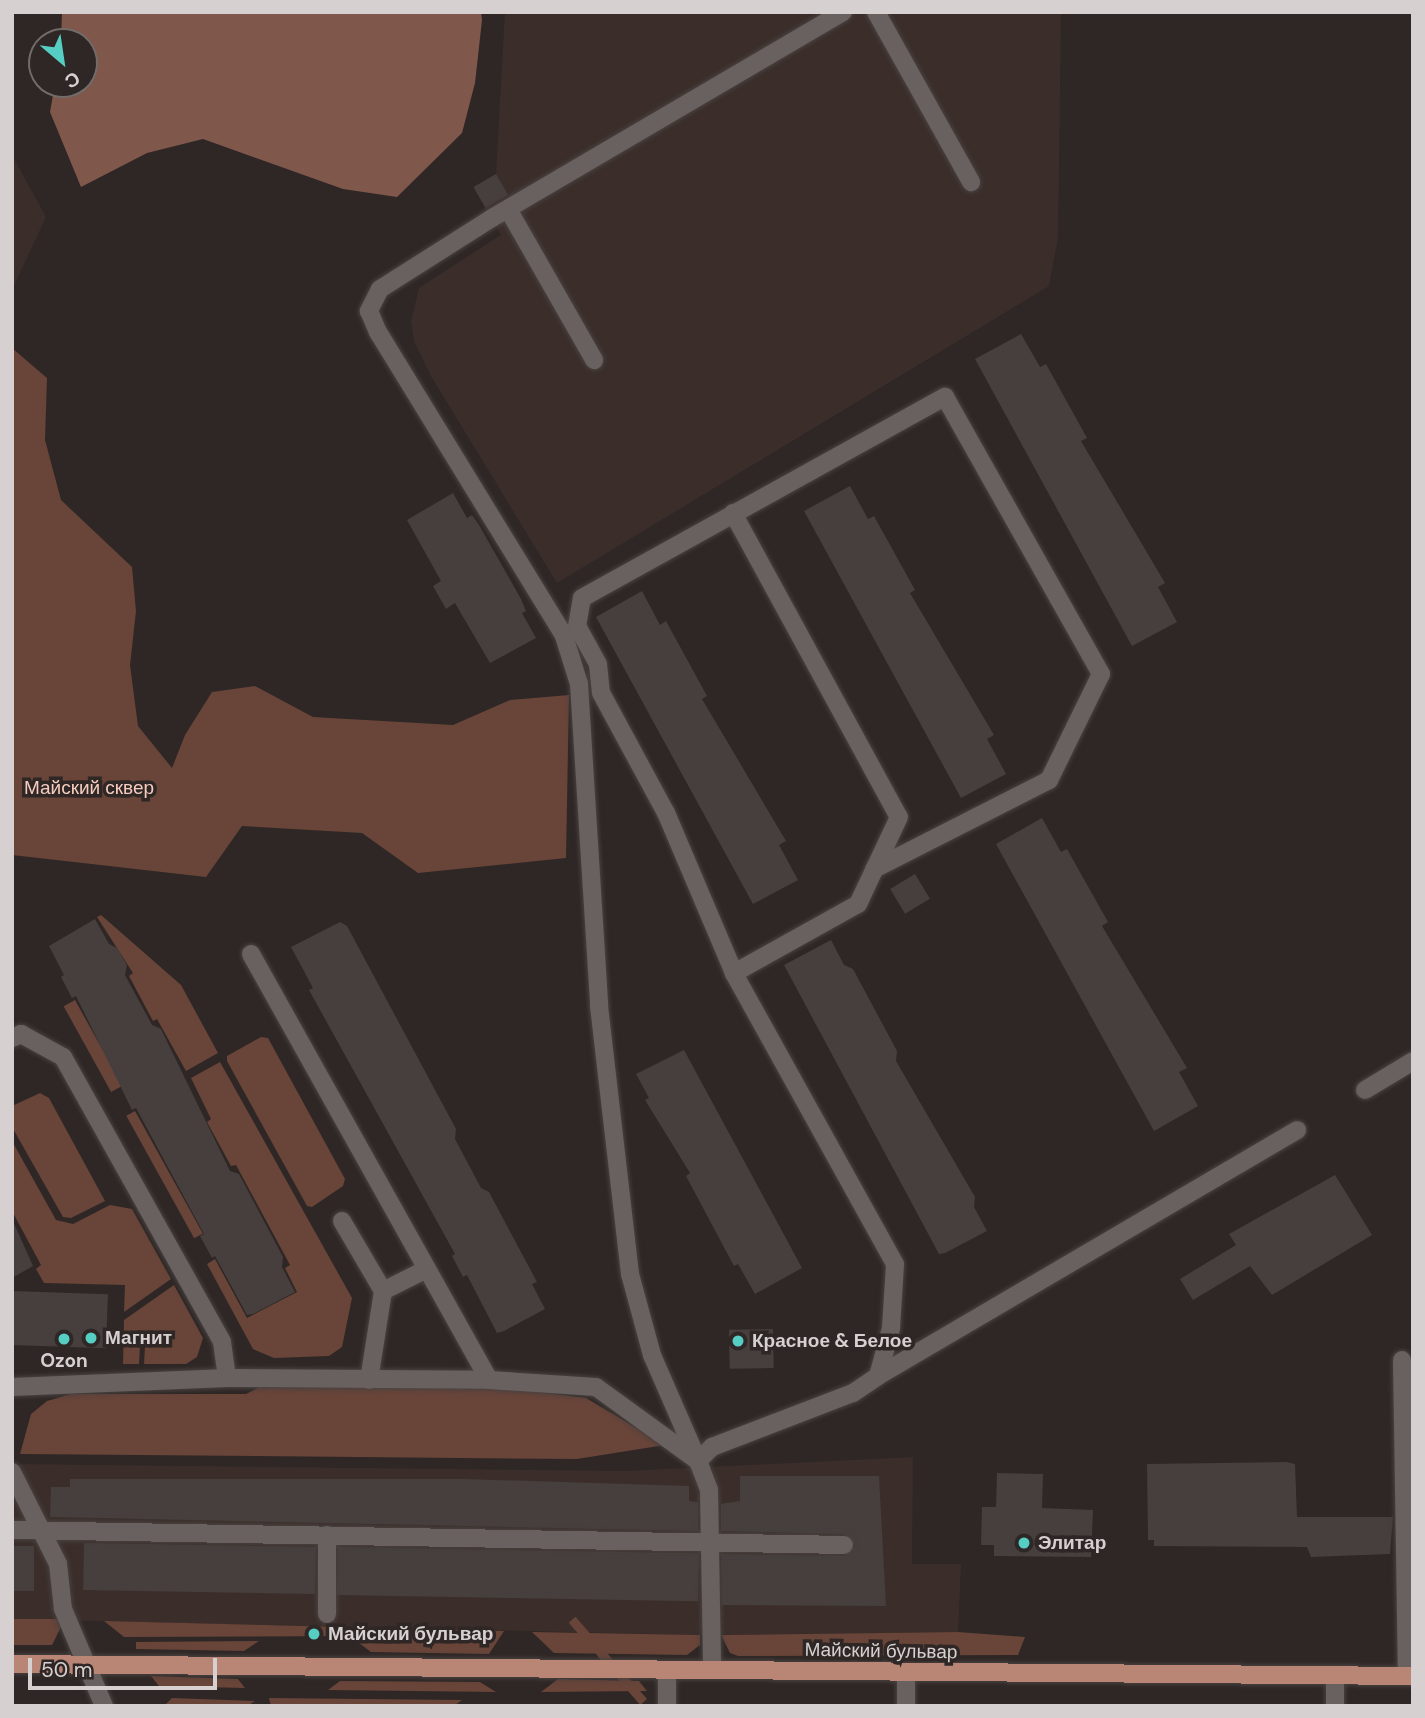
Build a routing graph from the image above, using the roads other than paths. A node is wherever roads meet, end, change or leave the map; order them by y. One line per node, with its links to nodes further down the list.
1 (843, 12): 4 (street)
2 (876, 12): 3 (street)
3 (971, 182)
4 (508, 209): 5 (street); 23 (street)
5 (594, 359)
6 (733, 513): 7 (street); 7 (street); 9 (street)
7 (874, 869): 9 (street)
8 (251, 954): 15 (street)
9 (734, 973): 18 (street)
10 (12, 1038): 19 (street)
11 (1413, 1061): 12 (street)
12 (1365, 1090)
13 (1297, 1130): 18 (street)
14 (342, 1221): 16 (street)
15 (427, 1269): 16 (street); 21 (street)
16 (383, 1291): 20 (street)
17 (1402, 1360): 36 (street)
18 (878, 1376): 23 (street)
19 (227, 1378): 20 (street); 22 (street)
20 (369, 1380): 21 (street)
21 (489, 1380): 23 (street)
22 (12, 1387)
23 (698, 1461): 28 (street)
24 (14, 1469): 26 (street)
25 (12, 1530): 26 (street)
26 (39, 1530): 27 (street); 32 (street)
27 (327, 1535): 28 (street); 30 (street)
28 (708, 1539): 29 (street); 34 (street)
29 (844, 1545)
30 (327, 1614)
31 (12, 1664): 32 (main road, Майский бульвар)
32 (83, 1664): 33 (main road, Майский бульвар); 38 (street)
33 (667, 1670): 34 (main road, Майский бульвар); 39 (street)
34 (712, 1670): 35 (main road, Майский бульвар)
35 (906, 1672): 37 (main road, Майский бульвар); 40 (street)
36 (1410, 1676): 37 (main road, Майский бульвар)
37 (1335, 1677): 41 (street)
38 (104, 1706)
39 (667, 1706)
40 (906, 1706)
41 (1335, 1706)

